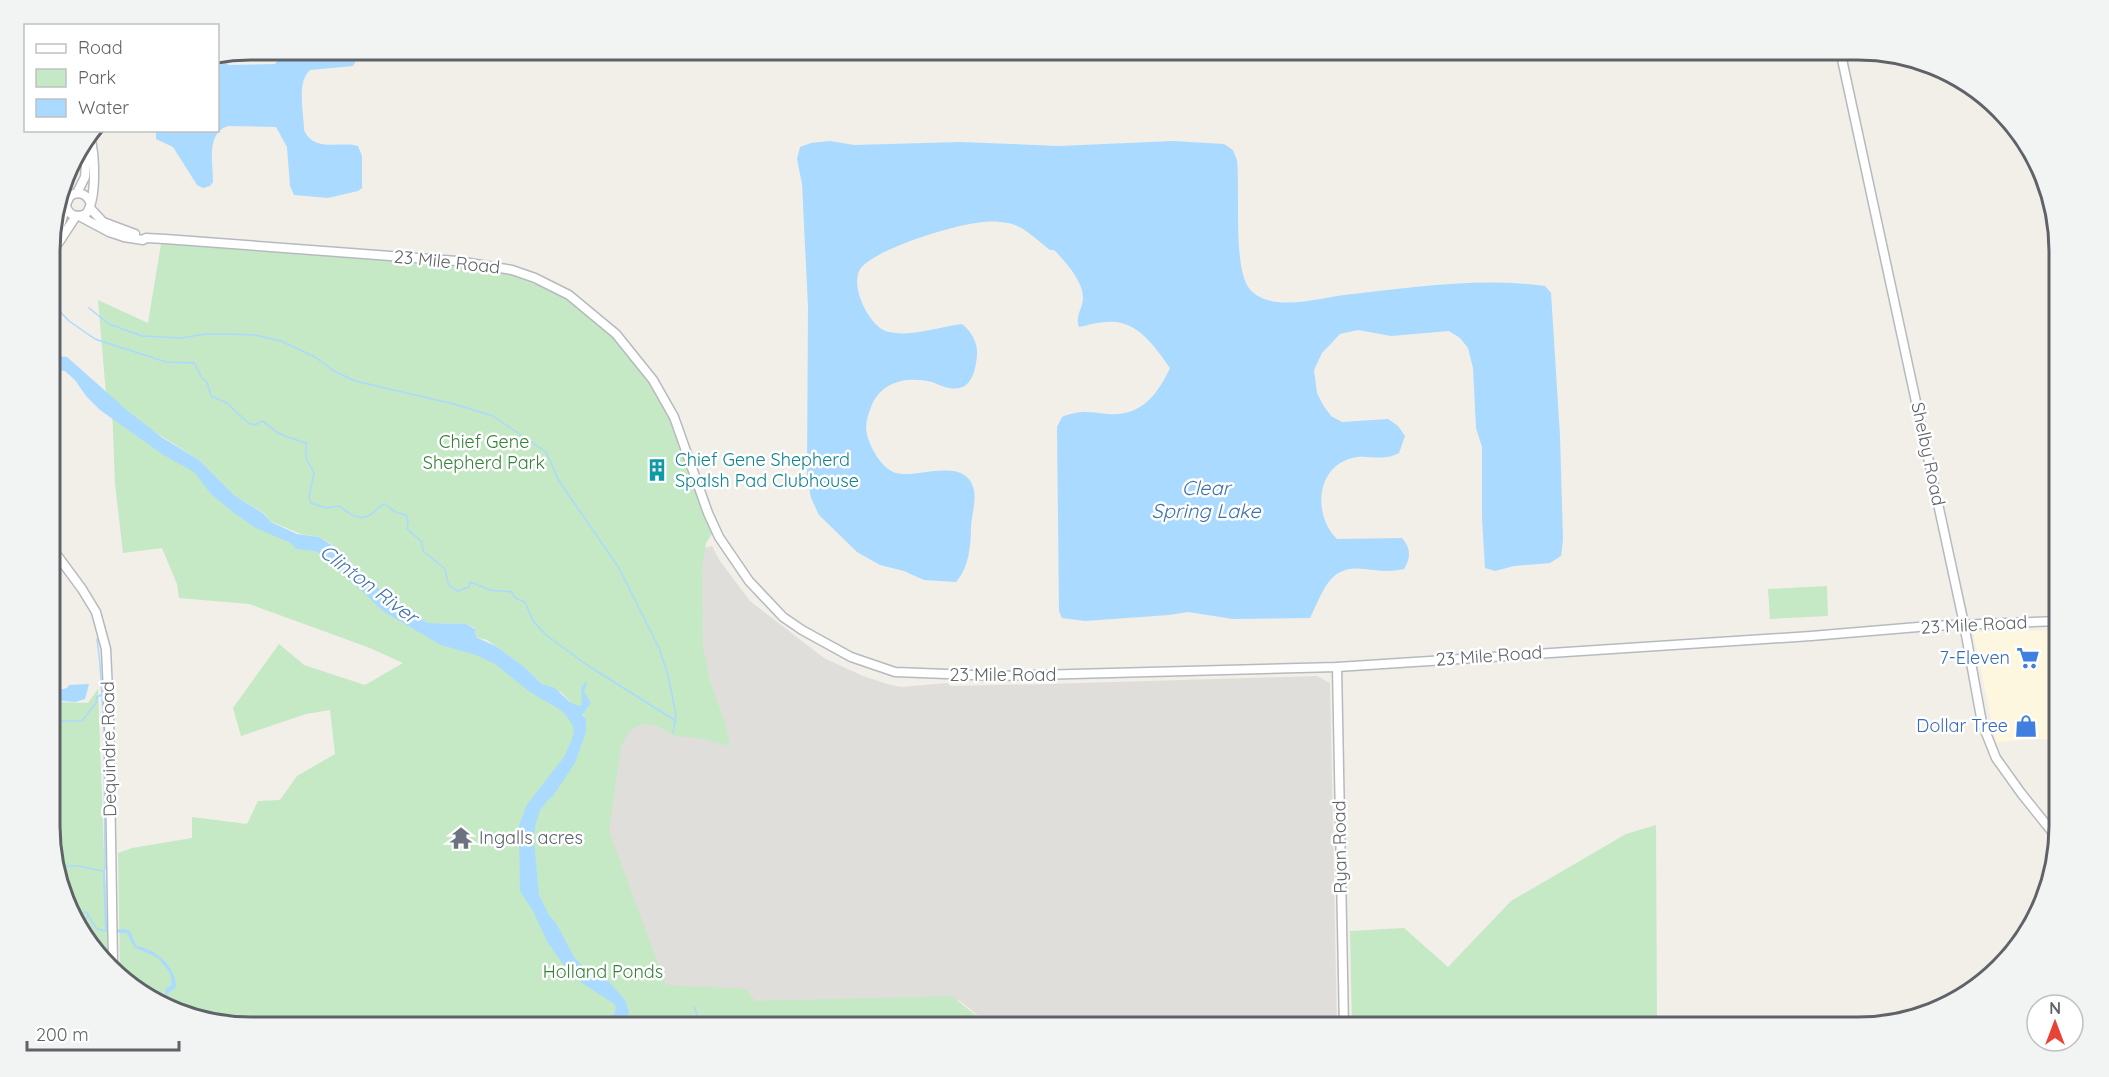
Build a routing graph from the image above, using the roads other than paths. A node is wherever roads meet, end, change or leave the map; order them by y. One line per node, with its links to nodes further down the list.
1 (1842, 60): 13 (main road, Shelby Road)
2 (90, 148): 6 (main road)
3 (87, 154): 4 (main road)
4 (77, 193): 5 (main road); 6 (main road)
5 (68, 198)
6 (90, 205): 8 (main road); 9 (main road, 23 Mile Road)
7 (66, 206): 8 (main road)
8 (78, 216): 9 (main road, 23 Mile Road); 10 (main road)
9 (146, 238): 14 (main road, 23 Mile Road)
10 (60, 241)
11 (60, 559): 16 (main road, Dequindre Road)
12 (2049, 621): 13 (main road, 23 Mile Road)
13 (1964, 624): 14 (main road, 23 Mile Road); 15 (main road, Shelby Road)
14 (1337, 667): 17 (main road, Ryan Road)
15 (2049, 828)
16 (113, 958)
17 (1344, 1017)

